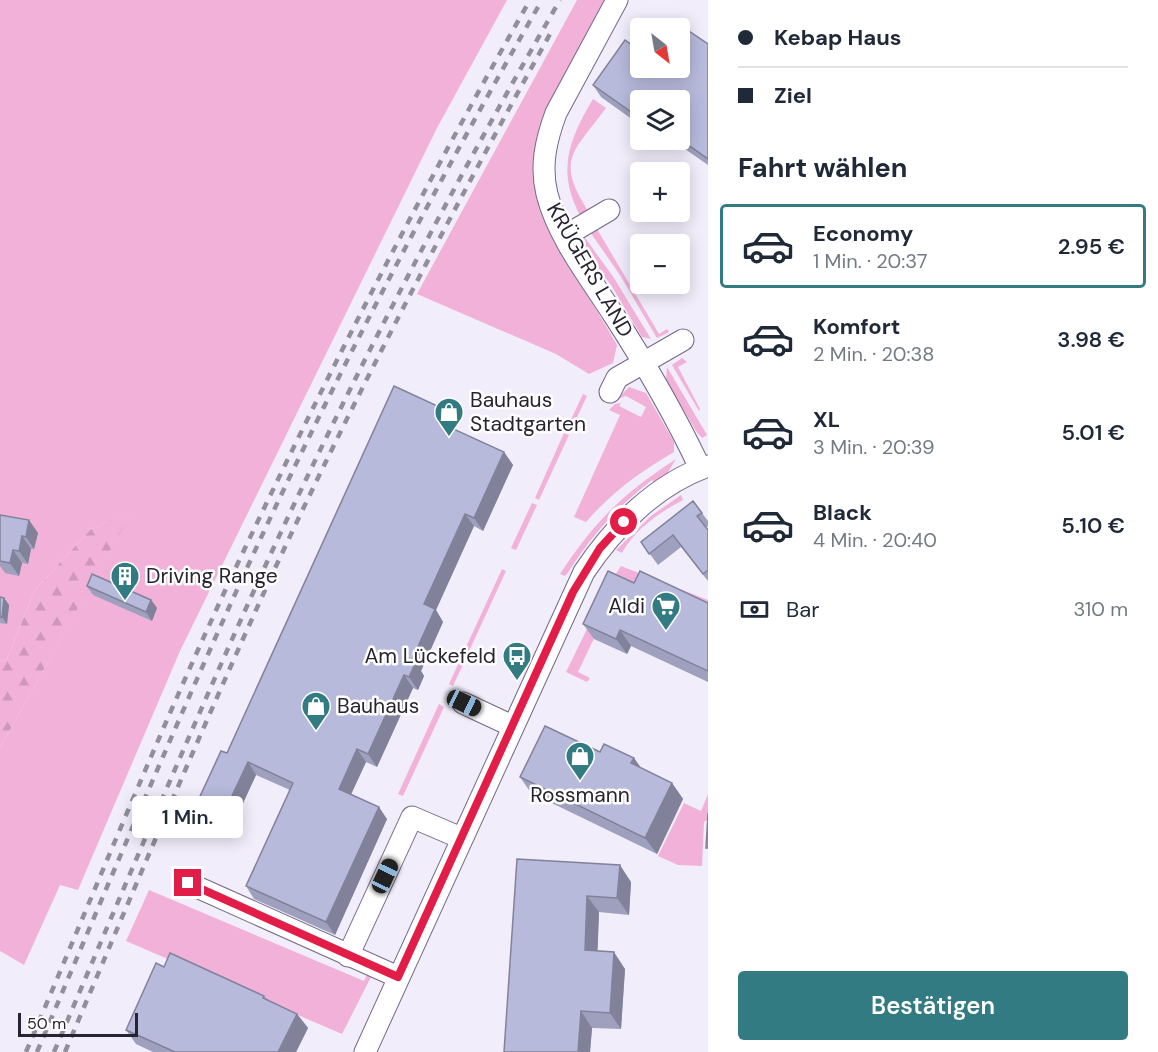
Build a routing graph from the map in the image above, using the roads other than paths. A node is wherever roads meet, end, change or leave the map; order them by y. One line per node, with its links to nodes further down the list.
1 (616, 0): 3 (street, KRÜGERS LAND)
2 (609, 210): 3 (street)
3 (574, 231): 5 (street, KRÜGERS LAND)
4 (682, 340): 5 (street)
5 (642, 363): 6 (street); 7 (street, KRÜGERS LAND)
6 (610, 392)
7 (704, 467): 9 (street)
8 (464, 703): 9 (street)
9 (512, 726): 10 (street)
10 (460, 838): 12 (street); 13 (street)
11 (188, 883): 12 (street)
12 (348, 956): 13 (street)
13 (398, 977): 14 (street)
14 (365, 1052)

